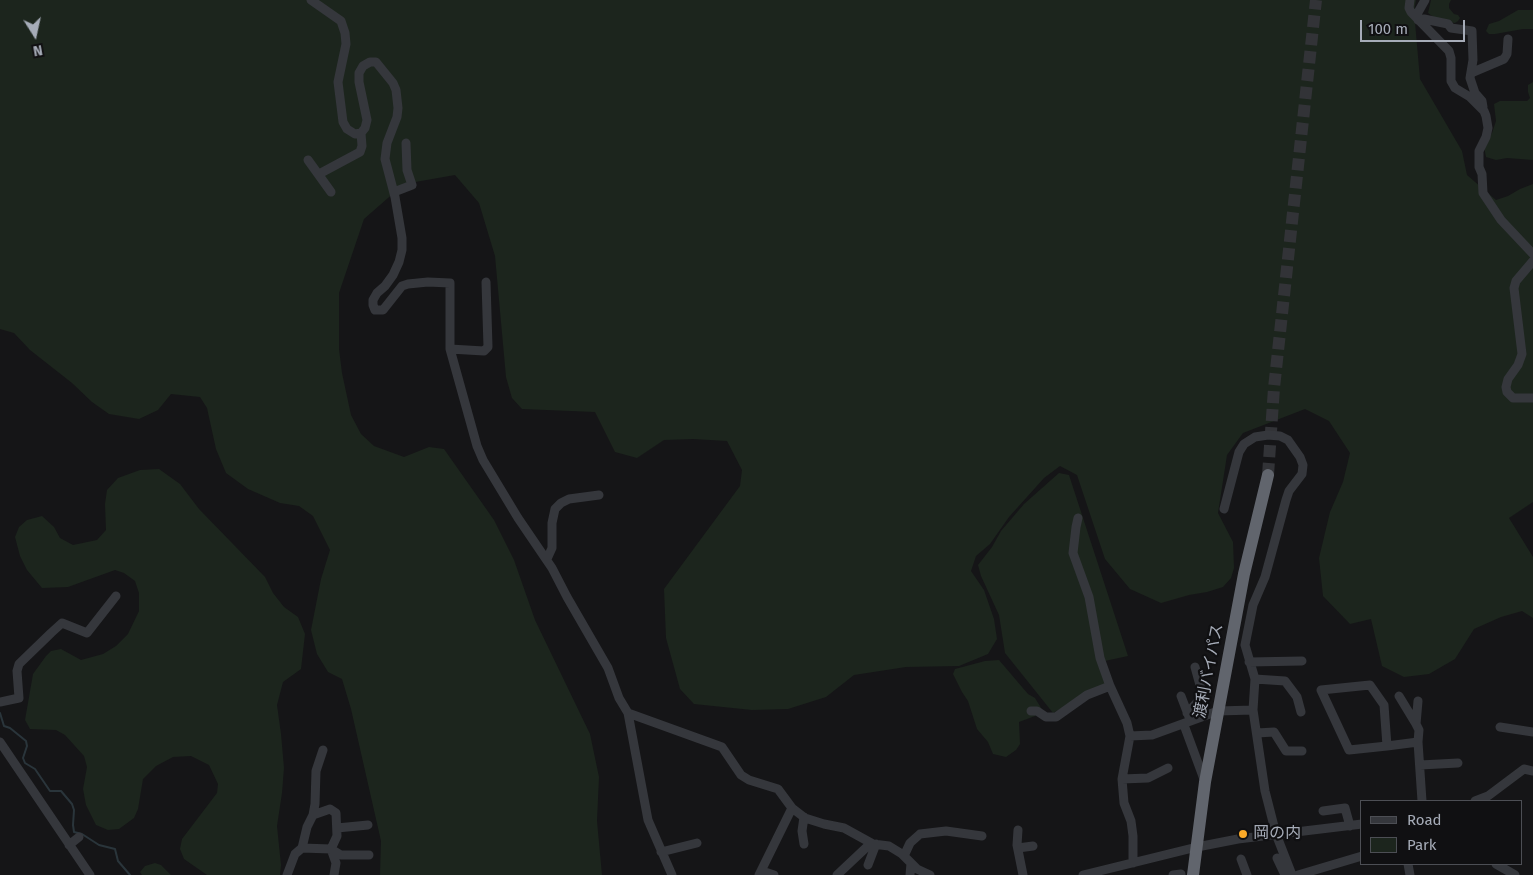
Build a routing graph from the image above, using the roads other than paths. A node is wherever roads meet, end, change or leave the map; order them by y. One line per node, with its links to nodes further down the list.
1 (311, 0): 8 (street)
2 (1410, 0): 4 (street)
3 (1425, 0): 4 (street)
4 (1417, 18): 6 (street); 7 (street)
5 (1508, 39): 6 (street)
6 (1471, 73): 7 (street)
7 (1484, 111): 14 (street)
8 (361, 132): 11 (street); 13 (street)
9 (406, 143): 13 (street)
10 (308, 160): 11 (street)
11 (319, 174): 12 (street)
12 (331, 192)
13 (394, 192): 17 (street)
14 (1533, 254)
15 (1533, 261): 18 (street)
16 (486, 282): 17 (street)
17 (450, 349): 23 (street)
18 (1533, 398)
19 (1268, 475): 36 (highway, 渡利バイパス)
20 (599, 495): 23 (street)
21 (1224, 509): 26 (street)
22 (1078, 518): 29 (street)
23 (547, 559): 38 (street)
24 (116, 596): 33 (street)
25 (1302, 661): 26 (street)
26 (1250, 662): 28 (street)
27 (1194, 667): 39 (street)
28 (1255, 679): 34 (street); 37 (street)
29 (1110, 686): 35 (street); 44 (street)
30 (1181, 696): 39 (street)
31 (1400, 696): 40 (street)
32 (1418, 701): 40 (street)
33 (0, 702)
34 (1253, 710): 36 (street); 43 (street)
35 (1031, 711)
36 (1218, 712): 39 (street); 55 (highway, 渡利バイパス)
37 (1301, 712)
38 (628, 713): 58 (street); 79 (street)
39 (1187, 720): 44 (street); 55 (street)
40 (1416, 724): 46 (street)
41 (1500, 726): 42 (street)
42 (1533, 732)
43 (1257, 733): 49 (street); 67 (street)
44 (1130, 736): 54 (street)
45 (0, 742): 73 (street)
46 (1418, 742): 47 (street); 51 (street)
47 (1387, 746): 47 (street)
48 (323, 750): 60 (street)
49 (1302, 751)
50 (1458, 763): 51 (street)
51 (1420, 765): 56 (street)
52 (1168, 768): 54 (street)
53 (1533, 771): 57 (street)
54 (1122, 779): 86 (street)
55 (1205, 782): 75 (highway, 渡利バイパス)
56 (1422, 800)
57 (1478, 800)
58 (792, 808): 61 (street); 89 (street)
59 (1323, 811): 64 (street)
60 (313, 815): 65 (street); 76 (street)
61 (804, 817): 71 (street); 72 (street)
62 (1360, 824): 64 (street)
63 (368, 825): 65 (street)
64 (1350, 826): 67 (street)
65 (337, 828): 78 (street)
66 (1018, 830): 77 (street)
67 (1276, 834): 75 (street); 103 (street)
68 (982, 836): 81 (street)
69 (79, 837): 73 (street)
70 (696, 843): 79 (street)
71 (874, 843): 81 (street); 87 (street); 96 (street)
72 (804, 844)
73 (69, 845): 91 (street)
74 (1033, 846): 77 (street)
75 (1197, 847): 86 (street); 101 (highway, 渡利バイパス)
76 (302, 848): 78 (street); 92 (street)
77 (1018, 848): 99 (street)
78 (331, 849): 80 (street); 93 (street)
79 (661, 852): 94 (street)
80 (369, 855)
81 (904, 856): 85 (street)
82 (1360, 857): 103 (street)
83 (1277, 858): 103 (street)
84 (1240, 859): 102 (street)
85 (911, 863): 97 (street); 98 (street)
86 (1133, 863): 100 (street)
87 (868, 865)
88 (1498, 865): 90 (street)
89 (761, 873): 95 (street)
90 (1511, 874)
91 (90, 875)
92 (287, 875)
93 (334, 875)
94 (672, 875)
95 (774, 875)
96 (837, 875)
97 (910, 875)
98 (930, 875)
99 (1023, 875)
100 (1083, 875)
101 (1182, 875)
102 (1247, 875)
103 (1290, 875)

